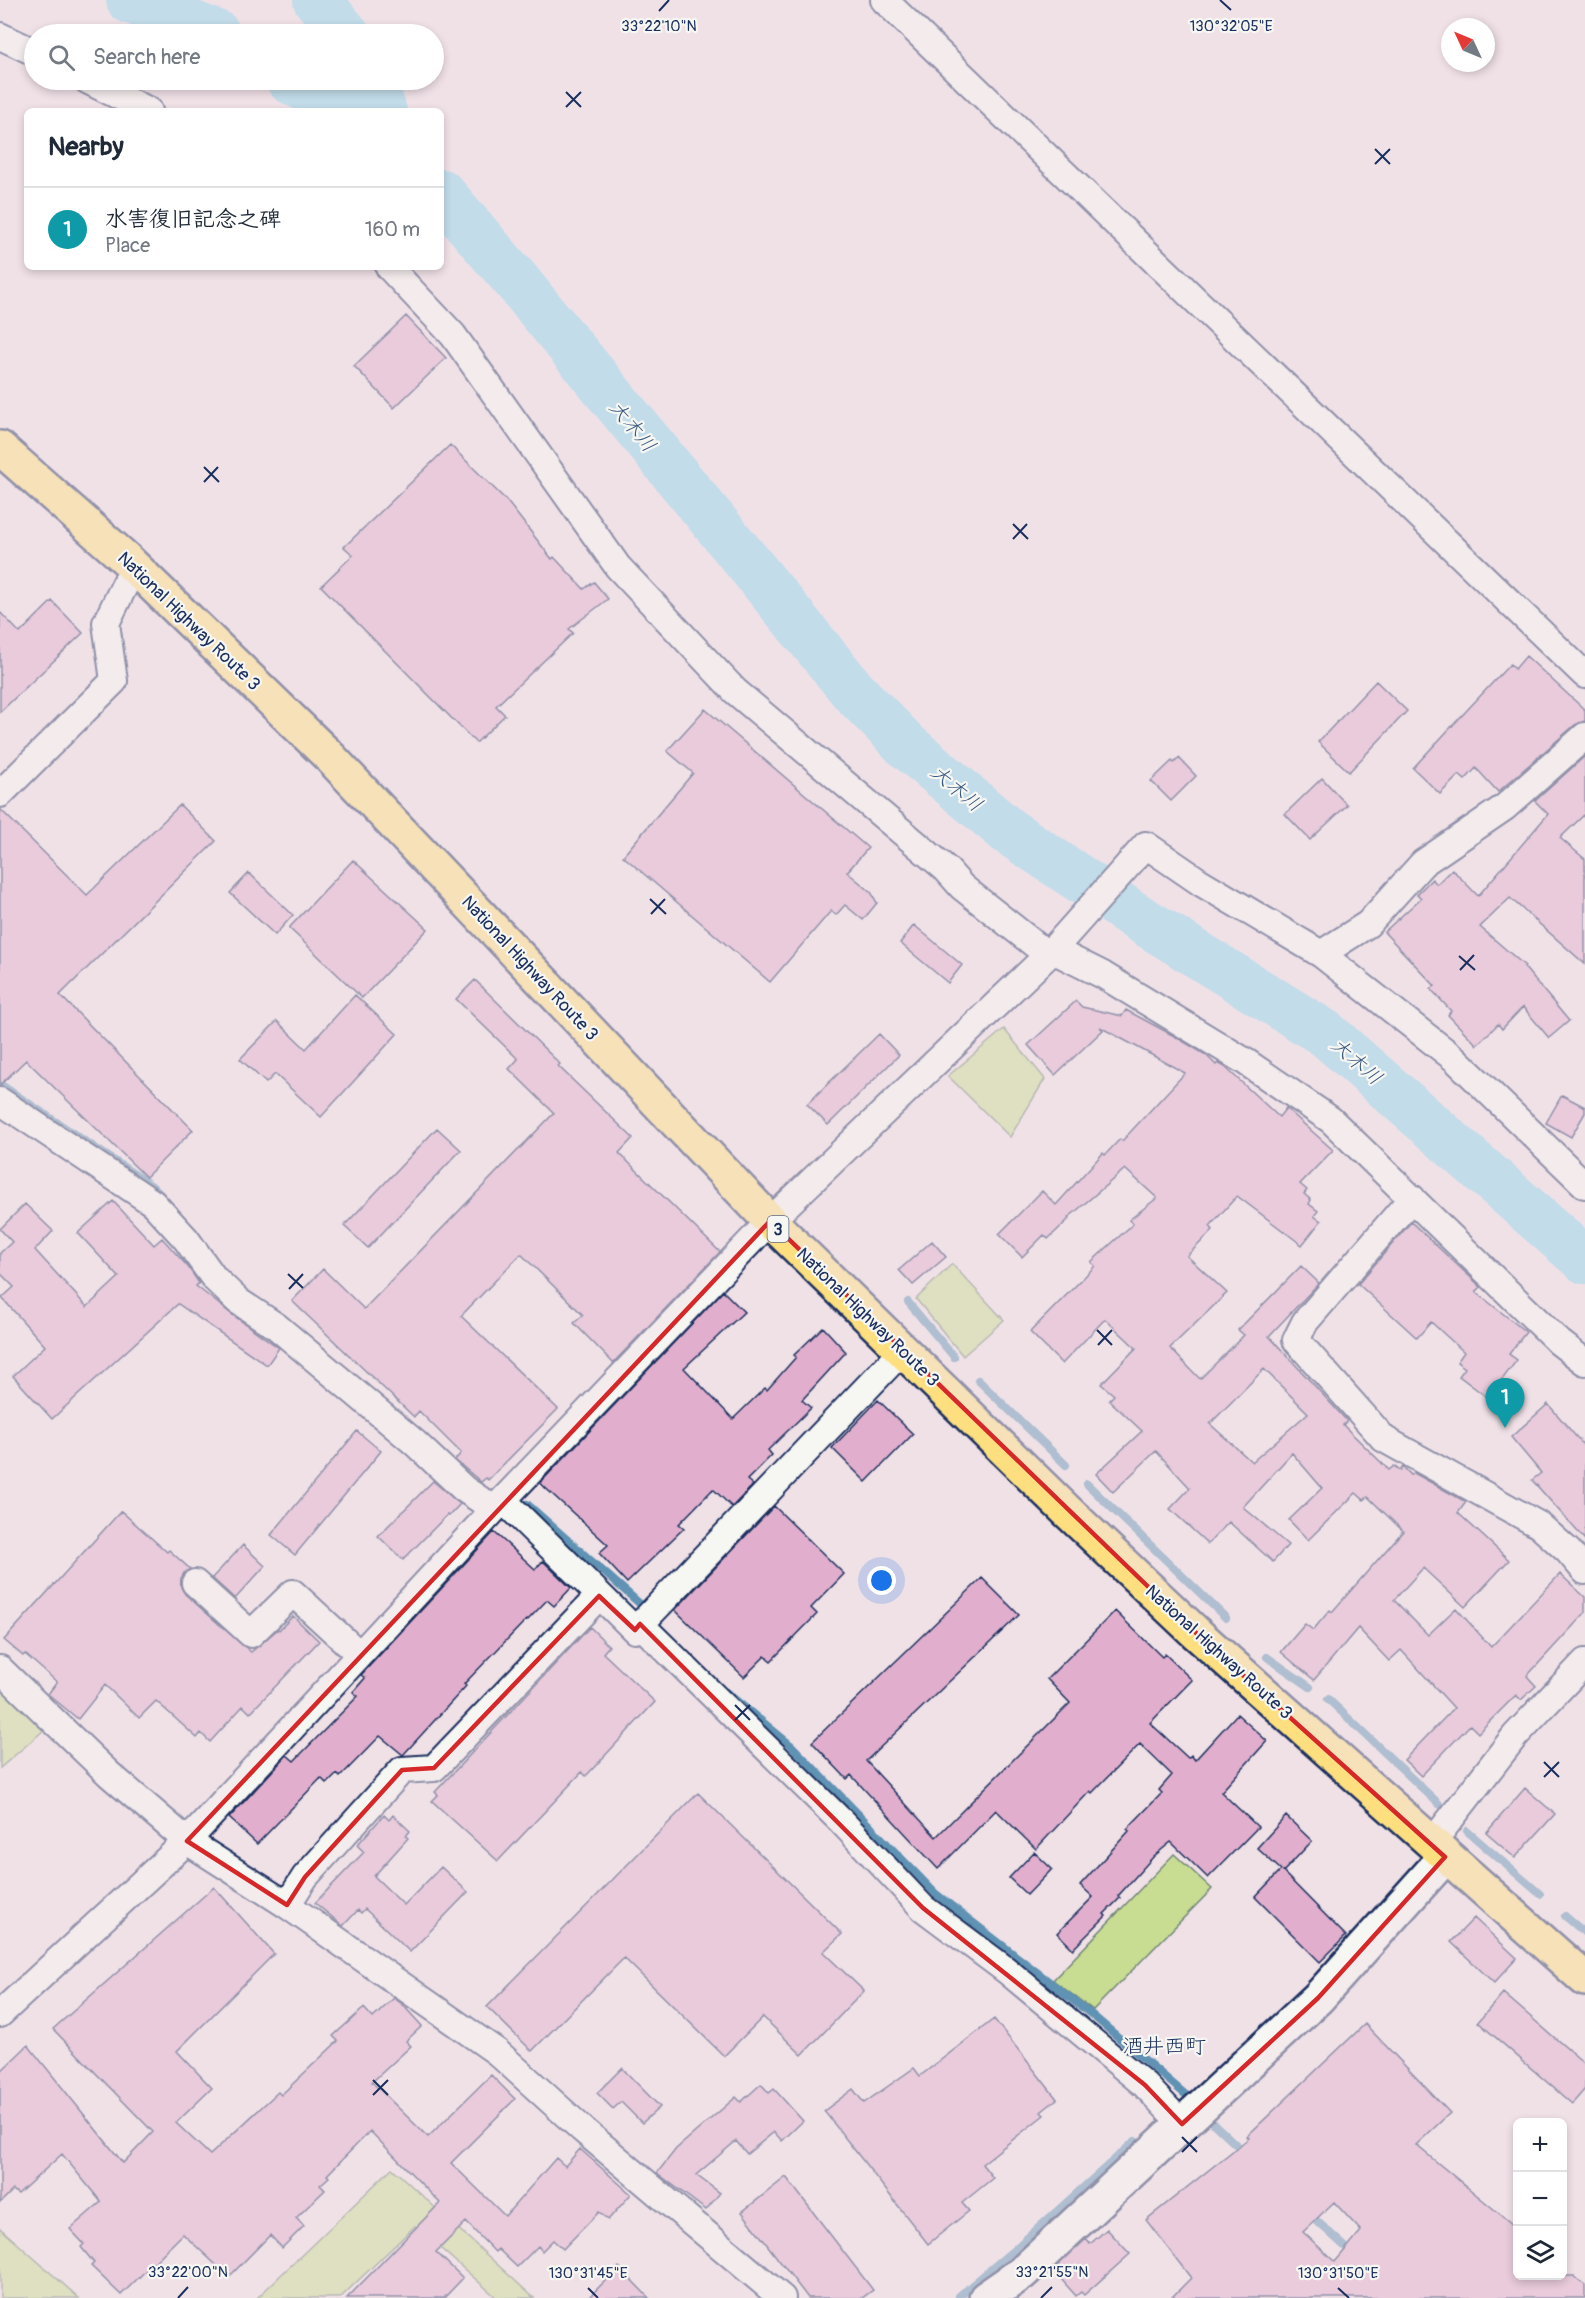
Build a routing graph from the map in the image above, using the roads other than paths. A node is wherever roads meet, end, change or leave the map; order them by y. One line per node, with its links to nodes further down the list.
1 (884, 0): 9 (street)
2 (0, 36): 3 (street)
3 (24, 47)
4 (107, 90): 5 (street)
5 (143, 108)
6 (391, 270): 12 (street)
7 (0, 448): 8 (highway, National Highway Route 3 / 3)
8 (134, 566): 11 (street); 17 (highway, National Highway Route 3 / 3)
9 (1585, 675)
10 (1585, 736): 13 (street)
11 (0, 794)
12 (1051, 953): 13 (street); 16 (street); 17 (street)
13 (1321, 954): 15 (street)
14 (0, 1101): 20 (street)
15 (1585, 1185)
16 (1412, 1198): 19 (street); 21 (street)
17 (770, 1221): 18 (highway, National Highway Route 3 / 3); 20 (street)
18 (902, 1351): 24 (street); 29 (highway, National Highway Route 3 / 3)
19 (1585, 1362)
20 (499, 1504): 23 (street); 25 (street)
21 (1585, 1571)
22 (195, 1583): 25 (street)
23 (599, 1596): 24 (street); 30 (street)
24 (640, 1624): 33 (street)
25 (359, 1654): 28 (street)
26 (1585, 1662): 29 (street)
27 (0, 1669): 28 (street)
28 (187, 1841): 30 (street); 32 (street)
29 (1438, 1850): 31 (highway, National Highway Route 3 / 3); 33 (street)
30 (288, 1905): 34 (street)
31 (1585, 1979)
32 (0, 2014)
33 (1182, 2124): 35 (street)
34 (782, 2298)
35 (986, 2298)

